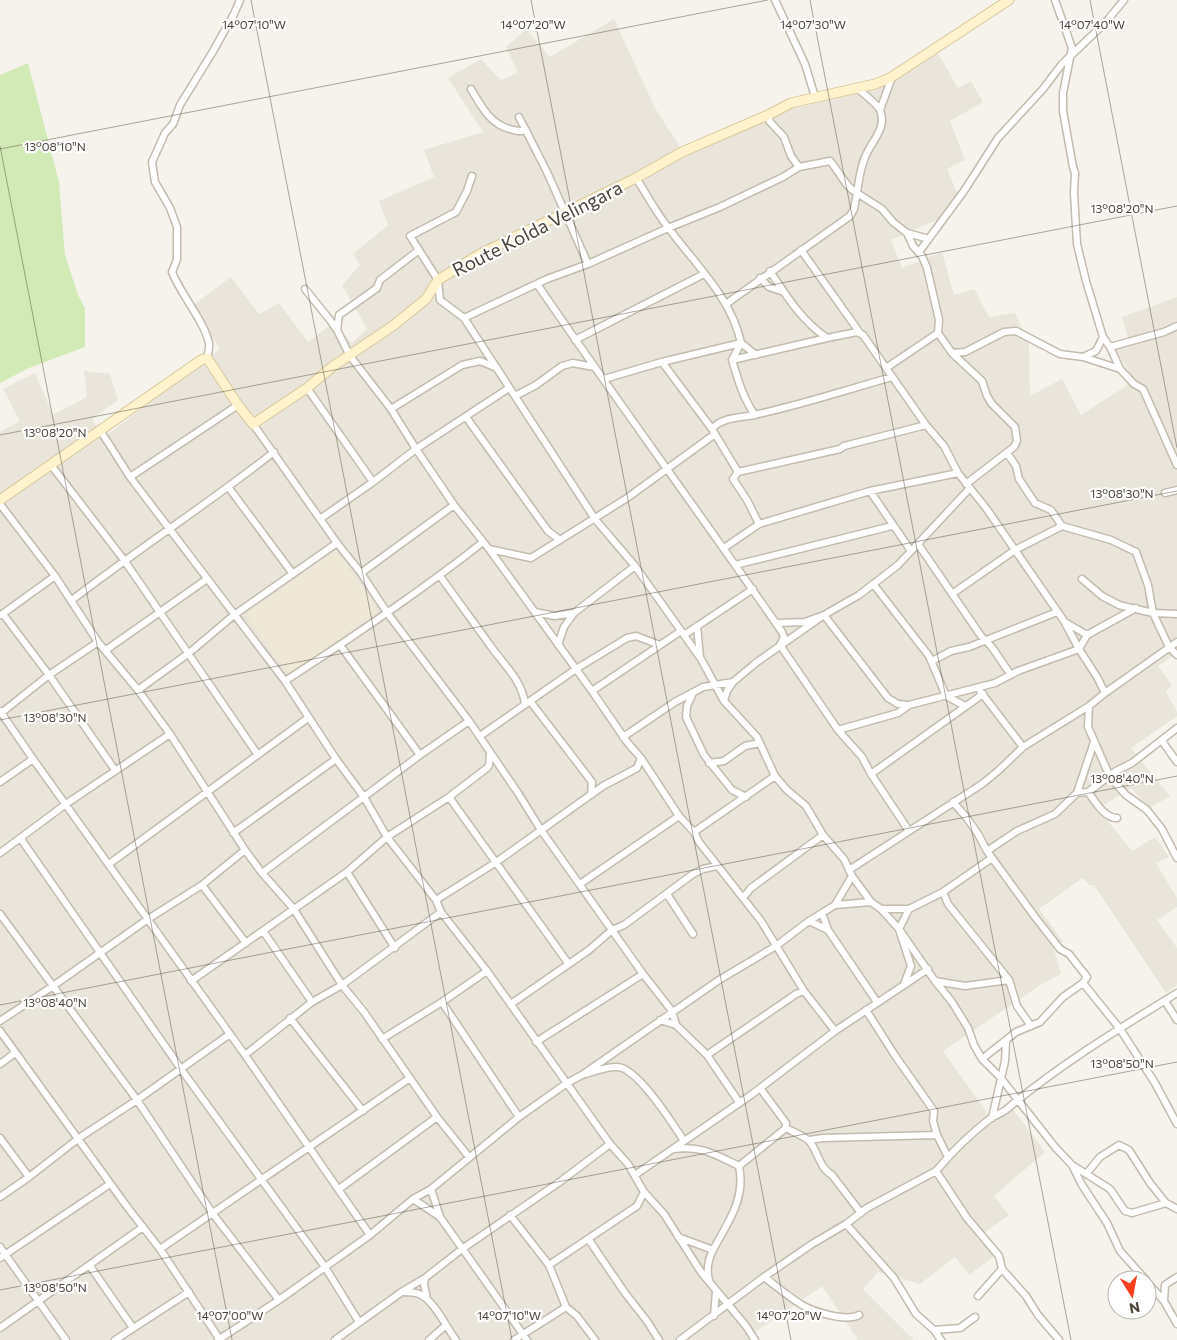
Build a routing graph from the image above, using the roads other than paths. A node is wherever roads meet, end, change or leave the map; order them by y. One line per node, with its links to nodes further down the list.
1 (240, 0): 49 (street)
2 (775, 0): 10 (street)
3 (1009, 0): 7 (main road, Route Kolda Velingara)
4 (1055, 0): 6 (street)
5 (1124, 0): 6 (street)
6 (1070, 57): 22 (street); 40 (street)
7 (892, 77): 8 (main road, Route Kolda Velingara); 11 (street)
8 (857, 88): 10 (main road, Route Kolda Velingara); 11 (street)
9 (471, 89): 14 (street)
10 (815, 97): 12 (main road, Route Kolda Velingara)
11 (880, 110): 18 (street)
12 (768, 115): 15 (street); 17 (main road, Route Kolda Velingara)
13 (519, 117): 14 (street)
14 (526, 130): 19 (street)
15 (799, 167): 18 (street); 20 (street)
16 (472, 176): 23 (street)
17 (636, 178): 19 (main road, Route Kolda Velingara); 20 (street)
18 (857, 193): 21 (street); 24 (street)
19 (564, 213): 26 (street); 30 (main road, Route Kolda Velingara)
20 (668, 228): 26 (street); 28 (street)
21 (907, 234): 22 (street); 25 (street)
22 (930, 239): 25 (street)
23 (419, 250): 30 (street); 37 (street)
24 (802, 250): 27 (street); 38 (street)
25 (919, 252): 39 (street)
26 (588, 264): 31 (street)
27 (770, 272): 29 (street); 33 (street)
28 (704, 274): 34 (street); 42 (street)
29 (760, 278): 33 (street); 34 (street)
30 (438, 280): 35 (street); 47 (main road, Route Kolda Velingara)
31 (537, 284): 35 (street); 42 (street)
32 (305, 289): 37 (street)
33 (784, 292): 41 (street)
34 (726, 304): 43 (street)
35 (464, 318): 53 (street)
36 (1177, 326): 44 (street)
37 (337, 330): 47 (street)
38 (860, 333): 41 (street); 54 (street)
39 (938, 333): 45 (street); 54 (street)
40 (1103, 337): 44 (street); 48 (street)
41 (827, 338): 46 (street)
42 (575, 340): 52 (street)
43 (741, 344): 46 (street); 50 (street); 51 (street)
44 (1110, 347): 55 (street)
45 (952, 353): 48 (street); 73 (street)
46 (756, 355): 50 (street)
47 (350, 356): 58 (main road, Route Kolda Velingara); 63 (street)
48 (1083, 357): 55 (street)
49 (206, 358): 61 (main road); 69 (main road)
50 (732, 360): 62 (street)
51 (662, 362): 57 (street); 70 (street)
52 (594, 367): 57 (street); 60 (street)
53 (498, 368): 59 (street); 63 (street)
54 (886, 368): 56 (street)
55 (1120, 369): 75 (street)
56 (892, 377): 64 (street); 68 (street)
57 (604, 379): 76 (street)
58 (307, 388): 67 (main road, Route Kolda Velingara); 80 (street)
59 (509, 388): 60 (street); 65 (street)
60 (514, 396): 89 (street)
61 (238, 405): 67 (main road); 79 (street)
62 (748, 405): 64 (street); 66 (street)
63 (391, 409): 71 (street)
64 (755, 415): 66 (street)
65 (466, 417): 71 (street); 94 (street)
66 (745, 417): 70 (street)
67 (253, 424): 72 (street)
68 (926, 425): 77 (street); 78 (street)
69 (100, 430): 74 (main road); 79 (street)
70 (714, 432): 76 (street); 77 (street)
71 (416, 449): 80 (street); 87 (street)
72 (274, 452): 82 (street); 88 (street)
73 (1007, 453): 81 (street); 92 (street)
74 (51, 465): 86 (main road); 104 (street)
75 (1177, 465)
76 (668, 469): 89 (street); 100 (street)
77 (738, 472): 90 (street)
78 (958, 472): 81 (street); 84 (street)
79 (130, 478): 93 (street)
80 (372, 482): 88 (street)
81 (968, 486): 98 (street); 102 (street)
82 (229, 488): 93 (street); 108 (street)
83 (1177, 490): 85 (street)
84 (870, 491): 90 (street); 91 (street)
85 (1165, 493)
86 (0, 502): 109 (street)
87 (454, 505): 96 (street); 107 (street)
88 (320, 519): 97 (street)
89 (595, 519): 95 (street); 105 (street)
90 (759, 524): 100 (street)
91 (892, 526): 103 (street); 106 (street)
92 (1062, 526): 102 (street); 121 (street)
93 (171, 529): 104 (street); 111 (street)
94 (548, 530): 95 (street); 99 (street)
95 (560, 540): 99 (street)
96 (483, 542): 101 (street); 110 (street)
97 (338, 543): 107 (street); 108 (street)
98 (918, 544): 103 (street); 115 (street)
99 (550, 545): 101 (street)
100 (724, 548): 106 (street)
101 (489, 549): 118 (street)
102 (1015, 550): 115 (street); 120 (street)
103 (911, 551): 113 (street)
104 (124, 560): 116 (street); 122 (street)
105 (635, 566): 119 (street); 131 (street)
106 (736, 566): 114 (street)
107 (361, 573): 123 (street)
108 (293, 574): 126 (street)
109 (55, 576): 116 (street); 125 (street)
110 (440, 576): 123 (street); 156 (street)
111 (207, 579): 122 (street); 126 (street)
112 (1082, 579): 117 (street)
113 (874, 584): 127 (street); 146 (street)
114 (753, 589): 129 (street); 130 (street)
115 (952, 594): 133 (street)
116 (72, 600): 134 (street)
117 (1136, 608): 121 (street); 132 (street)
118 (535, 612): 119 (street); 137 (street)
119 (574, 612): 137 (street)
120 (1057, 612): 128 (street); 133 (street)
121 (1153, 612): 124 (street); 140 (street)
122 (160, 613): 142 (street); 143 (street)
123 (388, 614): 136 (street); 170 (street)
124 (1177, 614)
125 (2, 615): 148 (street)
126 (234, 615): 143 (street); 150 (street)
127 (824, 615): 129 (street); 139 (street); 163 (street)
128 (1064, 621): 132 (street); 141 (street)
129 (777, 623): 139 (street)
130 (697, 626): 131 (street); 145 (street)
131 (683, 633): 138 (street); 145 (street)
132 (1087, 635): 141 (street)
133 (985, 640): 146 (street); 149 (street)
134 (98, 642): 142 (street); 148 (street)
135 (1177, 642): 140 (street)
136 (340, 645): 150 (street); 182 (street)
137 (558, 645): 147 (street)
138 (660, 645): 147 (street); 155 (street)
139 (780, 645): 151 (street); 172 (street)
140 (1169, 647): 144 (street); 158 (street)
141 (1079, 649): 149 (street); 158 (street)
142 (106, 650): 154 (street)
143 (189, 653): 154 (street); 181 (street)
144 (1177, 655)
145 (700, 658): 152 (street)
146 (932, 662): 160 (street)
147 (576, 669): 155 (street); 161 (street)
148 (50, 675): 167 (street); 189 (street)
149 (1011, 675): 153 (street)
150 (285, 681): 169 (street)
151 (732, 682): 152 (street); 162 (street)
152 (714, 684): 157 (street); 162 (street)
153 (978, 688): 159 (street); 160 (street)
154 (138, 690): 173 (street)
155 (592, 690): 175 (street)
156 (524, 691): 161 (street); 161 (street)
157 (693, 693): 175 (street); 188 (street)
158 (1104, 693): 166 (street)
159 (983, 694): 165 (street); 179 (street)
160 (946, 696): 164 (street); 165 (street)
161 (530, 701): 174 (street); 195 (street)
162 (724, 701): 178 (street)
163 (898, 704): 164 (street); 168 (street)
164 (909, 705): 168 (street)
165 (966, 706): 191 (street)
166 (1089, 706): 177 (street); 179 (street)
167 (0, 712): 184 (street)
168 (898, 713): 172 (street)
169 (308, 718): 181 (street); 185 (street)
170 (469, 721): 174 (street); 182 (street)
171 (1177, 728): 176 (street)
172 (838, 730): 191 (street)
173 (170, 734): 189 (street); 198 (street)
174 (480, 736): 180 (street)
175 (624, 737): 183 (street)
176 (1162, 740): 187 (street); 193 (street)
177 (1094, 742): 193 (street); 200 (street)
178 (760, 743): 186 (street); 192 (street)
179 (1023, 746): 205 (street)
180 (490, 754): 203 (street); 210 (street)
181 (258, 755): 198 (street)
182 (420, 755): 202 (street)
183 (641, 758): 196 (street); 208 (street)
184 (33, 759): 194 (street); 206 (street)
185 (336, 759): 202 (street); 213 (street)
186 (720, 762): 188 (street); 190 (street)
187 (1177, 762)
188 (709, 763): 190 (street)
189 (115, 770): 206 (street)
190 (717, 770): 197 (street)
191 (871, 774): 211 (street)
192 (775, 776): 204 (street); 214 (street)
193 (1110, 777): 199 (street); 221 (street)
194 (0, 782)
195 (592, 782): 196 (street); 201 (street)
196 (603, 786): 201 (street)
197 (732, 790): 204 (street); 207 (street)
198 (206, 792): 213 (street); 223 (street)
199 (1088, 792): 200 (street); 209 (street)
200 (1077, 793): 218 (street)
201 (591, 795): 210 (street)
202 (364, 797): 215 (street); 225 (street)
203 (449, 797): 215 (street); 222 (street)
204 (746, 797): 207 (street)
205 (953, 802): 211 (street); 218 (street)
206 (66, 804): 216 (street); 223 (street)
207 (731, 807): 212 (street)
208 (679, 816): 212 (street); 228 (street)
209 (1117, 818)
210 (541, 830): 222 (street); 228 (street)
211 (909, 831): 227 (street)
212 (694, 832): 224 (street)
213 (233, 833): 217 (street)
214 (823, 835): 227 (street); 231 (street)
215 (387, 837): 226 (street); 235 (street)
216 (21, 839): 219 (street); 254 (street)
217 (245, 850): 225 (street); 229 (street)
218 (987, 851): 220 (street)
219 (0, 853)
220 (992, 858): 232 (street); 262 (street)
221 (1177, 858)
222 (495, 863): 235 (street); 255 (street)
223 (109, 864): 244 (street)
224 (717, 866): 230 (street); 233 (street)
225 (262, 872): 238 (street)
226 (346, 872): 238 (street); 253 (street)
227 (850, 873): 236 (street); 237 (street)
228 (580, 884): 247 (street)
229 (202, 885): 244 (street); 251 (street)
230 (736, 888): 231 (street); 234 (street)
231 (751, 888): 234 (street)
232 (944, 892): 240 (street); 259 (street)
233 (667, 894): 247 (street); 250 (street)
234 (743, 898): 252 (street)
235 (436, 900): 241 (street)
236 (871, 902): 237 (street); 239 (street)
237 (835, 905): 242 (street)
238 (293, 908): 249 (street); 263 (street)
239 (881, 909): 240 (street); 246 (street)
240 (909, 909): 246 (street)
241 (441, 912): 253 (street); 257 (street)
242 (822, 913): 245 (street); 248 (street)
243 (0, 914): 265 (street)
244 (148, 919): 254 (street); 261 (street)
245 (809, 921): 248 (street); 252 (street)
246 (899, 929): 256 (street); 264 (street)
247 (612, 930): 255 (street); 258 (street)
248 (828, 930): 271 (street)
249 (263, 931): 251 (street); 269 (street)
250 (693, 934)
251 (246, 943): 261 (street)
252 (776, 946): 266 (street); 274 (street)
253 (395, 948): 263 (street)
254 (99, 954): 265 (street); 293 (street)
255 (568, 963): 272 (street)
256 (928, 969): 260 (street); 264 (street)
257 (487, 971): 270 (street); 272 (street)
258 (643, 974): 274 (street); 287 (street)
259 (1009, 980): 260 (street); 280 (street)
260 (934, 981): 291 (street)
261 (191, 982): 284 (street)
262 (1083, 983): 280 (street); 281 (street)
263 (342, 985): 269 (street); 285 (street)
264 (903, 985): 271 (street)
265 (54, 986): 276 (street); 300 (street)
266 (804, 991): 283 (street); 290 (street)
267 (1177, 993): 268 (street)
268 (1165, 1001): 278 (street); 281 (street)
269 (312, 1002): 275 (street)
270 (442, 1002): 285 (street); 304 (street)
271 (877, 1002): 273 (street)
272 (511, 1004): 287 (street)
273 (866, 1010): 283 (street); 308 (street)
274 (672, 1011): 277 (street); 279 (street)
275 (290, 1018): 289 (street); 302 (street)
276 (0, 1020)
277 (660, 1020): 279 (street); 294 (street)
278 (1177, 1020)
279 (676, 1025): 290 (street)
280 (1031, 1026): 286 (street)
281 (1120, 1029): 299 (street); 306 (street)
282 (0, 1031): 288 (street)
283 (835, 1031): 298 (street)
284 (230, 1034): 289 (street); 293 (street)
285 (382, 1039): 296 (street)
286 (1006, 1041): 291 (street); 295 (street)
287 (536, 1042): 297 (street)
288 (16, 1054): 292 (street); 310 (street)
289 (245, 1055): 314 (street)
290 (707, 1055): 301 (street)
291 (982, 1059): 295 (street)
292 (0, 1064)
293 (181, 1069): 300 (street); 324 (street)
294 (582, 1075): 297 (street); 312 (street)
295 (1000, 1077): 299 (street); 305 (street)
296 (410, 1078): 302 (street); 303 (street)
297 (567, 1083): 304 (street); 313 (street)
298 (760, 1088): 301 (street); 307 (street)
299 (1017, 1099): 305 (street); 318 (street)
300 (137, 1100): 310 (street); 336 (street)
301 (739, 1102): 312 (street)
302 (363, 1111): 314 (street)
303 (437, 1117): 316 (street); 326 (street)
304 (519, 1117): 316 (street)
305 (992, 1118): 317 (street)
306 (1177, 1124)
307 (786, 1128): 311 (street); 319 (street)
308 (937, 1135): 311 (street); 317 (street)
309 (0, 1138): 323 (street)
310 (79, 1138): 323 (street); 325 (street)
311 (809, 1140): 335 (street)
312 (684, 1141): 315 (street)
313 (610, 1144): 322 (street); 337 (street)
314 (309, 1148): 324 (street); 326 (street)
315 (672, 1149): 319 (street); 322 (street)
316 (469, 1157): 327 (street)
317 (948, 1157): 320 (street)
318 (1072, 1165): 321 (street); 353 (street)
319 (739, 1166): 347 (street)
320 (936, 1171): 335 (street); 352 (street)
321 (1087, 1173): 331 (street); 331 (street)
322 (635, 1175): 328 (street)
323 (29, 1177): 329 (street)
324 (262, 1181): 336 (street); 351 (street)
325 (110, 1184): 340 (street); 348 (street)
326 (339, 1189): 341 (street)
327 (431, 1189): 330 (street); 338 (street)
328 (644, 1192): 332 (street); 333 (street)
329 (0, 1197)
330 (413, 1199): 338 (street); 341 (street)
331 (1166, 1203): 334 (street)
332 (655, 1204): 333 (street); 342 (street)
333 (638, 1206): 343 (street)
334 (1177, 1209)
335 (861, 1212): 339 (street)
336 (213, 1214): 345 (street); 364 (street)
337 (510, 1215): 346 (street); 349 (street)
338 (440, 1217): 346 (street)
339 (846, 1224): 354 (street); 378 (street)
340 (143, 1227): 345 (street); 350 (street)
341 (370, 1235): 351 (street)
342 (678, 1237): 347 (street); 357 (street)
343 (589, 1240): 349 (street); 388 (street)
344 (0, 1247): 348 (street)
345 (160, 1249): 359 (street)
346 (462, 1249): 356 (street); 379 (street)
347 (713, 1250): 357 (street)
348 (3, 1256): 365 (street)
349 (549, 1265): 368 (street)
350 (90, 1266): 365 (street); 377 (street)
351 (326, 1267): 364 (street); 372 (street)
352 (1002, 1269): 362 (street); 393 (street)
353 (1136, 1270)
354 (764, 1277): 367 (street); 369 (street)
355 (1177, 1277): 366 (street)
356 (425, 1278): 360 (street); 363 (street)
357 (709, 1281): 358 (street)
358 (716, 1291): 367 (street); 370 (street)
359 (189, 1292): 377 (street); 382 (street)
360 (403, 1292): 363 (street); 372 (street)
361 (1157, 1293): 366 (street)
362 (978, 1296)
363 (427, 1299): 374 (street)
364 (279, 1300): 382 (street)
365 (38, 1301): 376 (street); 380 (street)
366 (1164, 1301): 373 (street)
367 (728, 1304): 370 (street); 375 (street)
368 (566, 1307): 379 (street); 387 (street)
369 (859, 1315)
370 (714, 1316): 389 (street)
371 (975, 1317): 378 (street)
372 (359, 1322): 383 (street)
373 (1177, 1324)
374 (445, 1326): 384 (street); 385 (street)
375 (746, 1326): 390 (street); 391 (street)
376 (0, 1328)
377 (134, 1328): 381 (street)
378 (934, 1330): 392 (street)
379 (524, 1337): 386 (street)
380 (66, 1340)
381 (115, 1340)
382 (219, 1340)
383 (335, 1340)
384 (428, 1340)
385 (456, 1340)
386 (514, 1340)
387 (595, 1340)
388 (659, 1340)
389 (680, 1340)
390 (749, 1340)
391 (755, 1340)
392 (940, 1340)
393 (1059, 1340)

